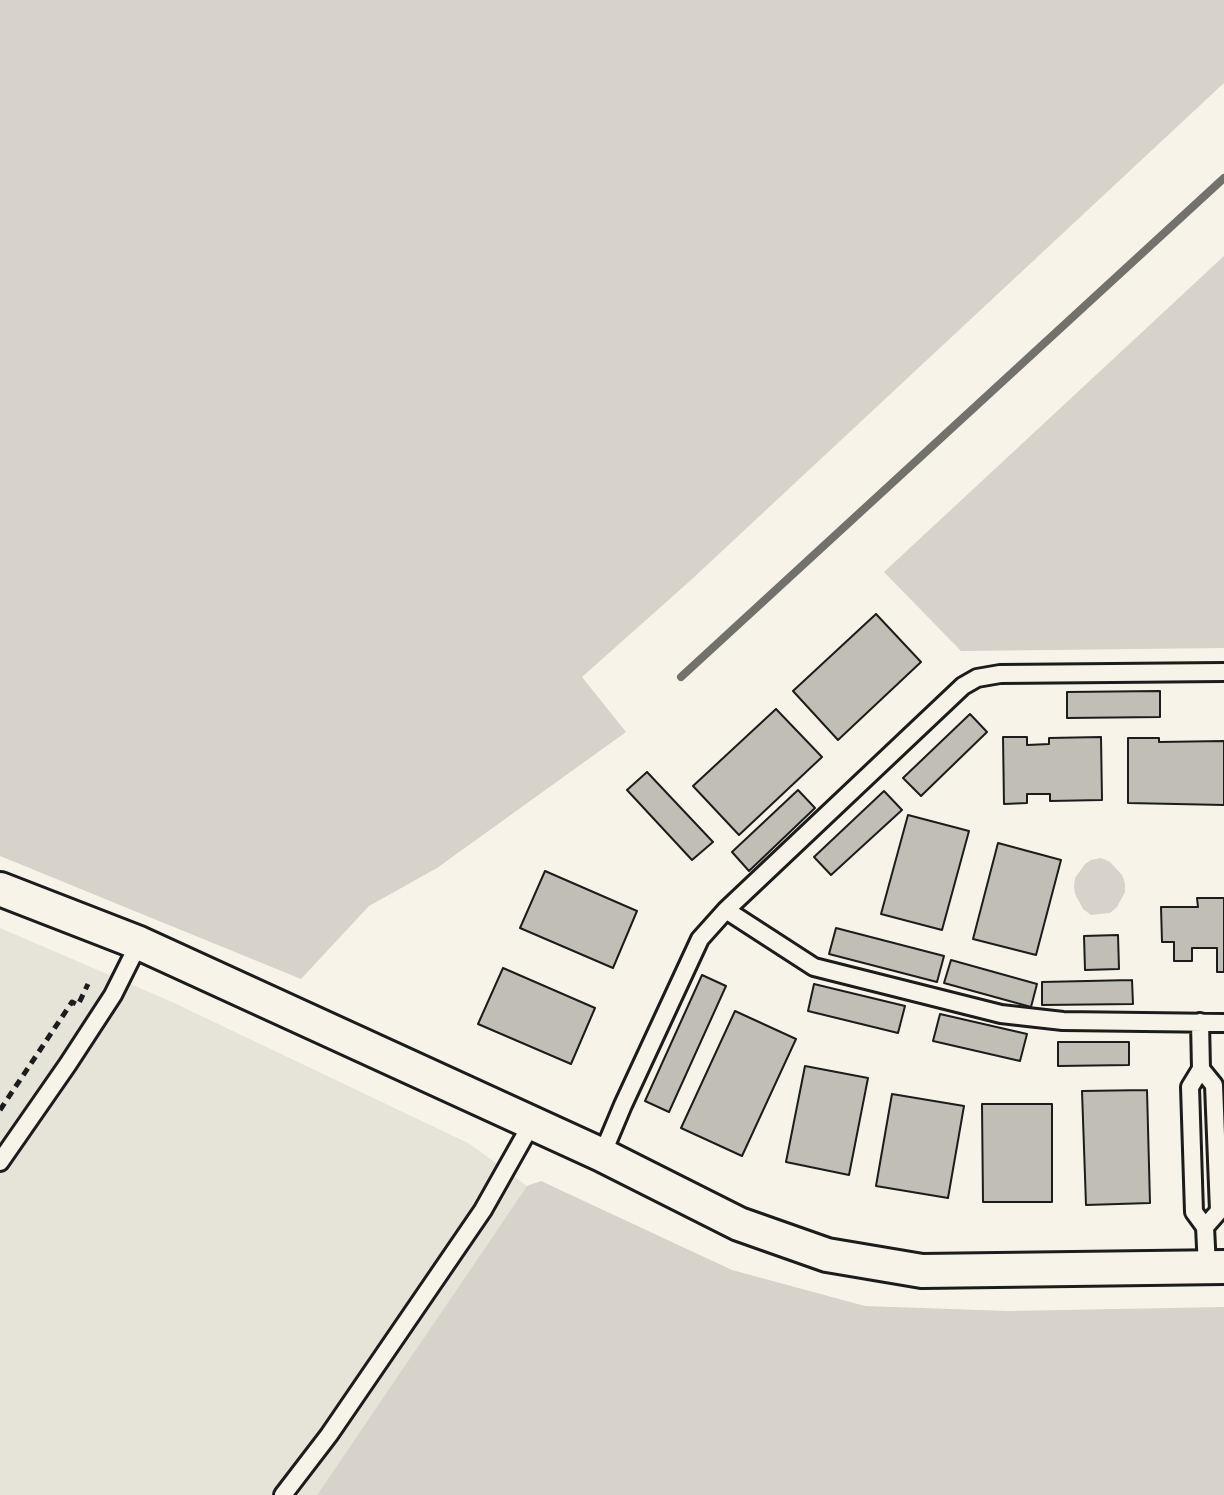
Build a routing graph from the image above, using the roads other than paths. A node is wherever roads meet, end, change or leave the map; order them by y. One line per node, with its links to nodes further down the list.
1 (1224, 672): 3 (lane)
2 (0, 889): 4 (street)
3 (726, 910): 5 (lane); 10 (lane)
4 (139, 943): 8 (street); 9 (lane)
5 (1200, 1022): 6 (lane); 7 (lane)
6 (1224, 1023)
7 (1201, 1069): 12 (lane); 12 (lane)
8 (532, 1123): 10 (street); 14 (lane)
9 (6, 1139): 11 (lane)
10 (602, 1155): 13 (street)
11 (0, 1162)
12 (1205, 1227): 13 (lane)
13 (1215, 1267)
14 (283, 1495)

